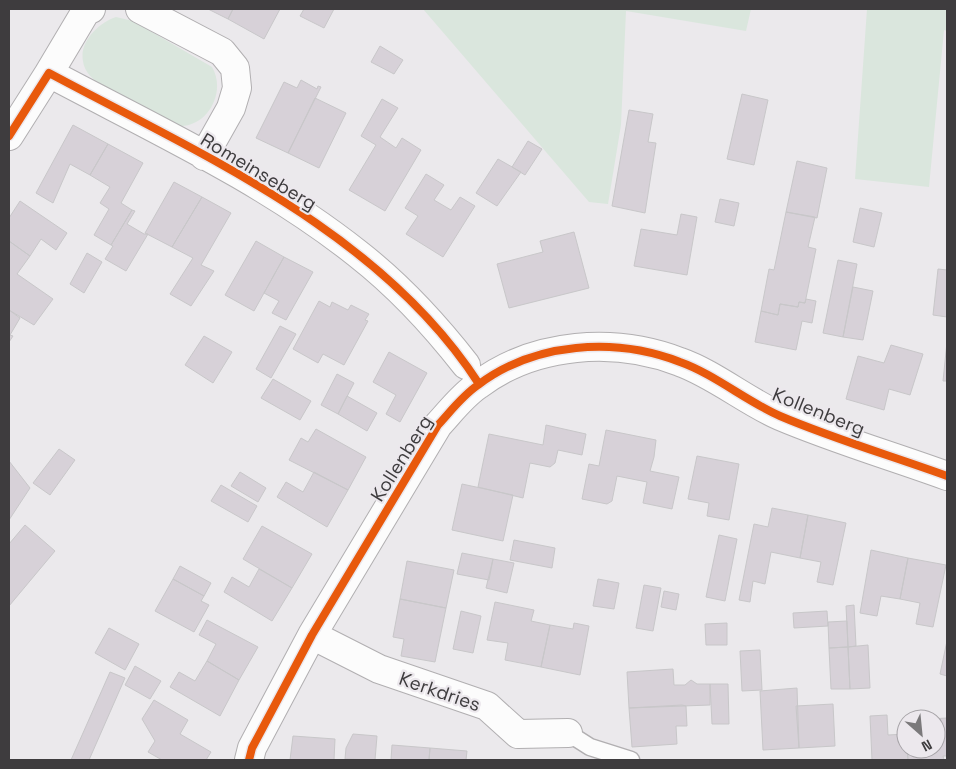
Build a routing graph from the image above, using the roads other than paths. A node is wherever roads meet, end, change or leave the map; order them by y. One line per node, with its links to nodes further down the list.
1 (91, 9): 3 (street)
2 (140, 9): 5 (street, Romeinseberg)
3 (49, 73): 4 (street); 5 (street, Romeinseberg)
4 (9, 136)
5 (204, 156): 6 (street, Romeinseberg)
6 (466, 365)
7 (947, 476): 8 (street, Kollenberg)
8 (312, 635): 9 (street, Kerkdries); 10 (street, Kollenberg)
9 (568, 733): 11 (lane)
10 (249, 760)
11 (631, 760)

